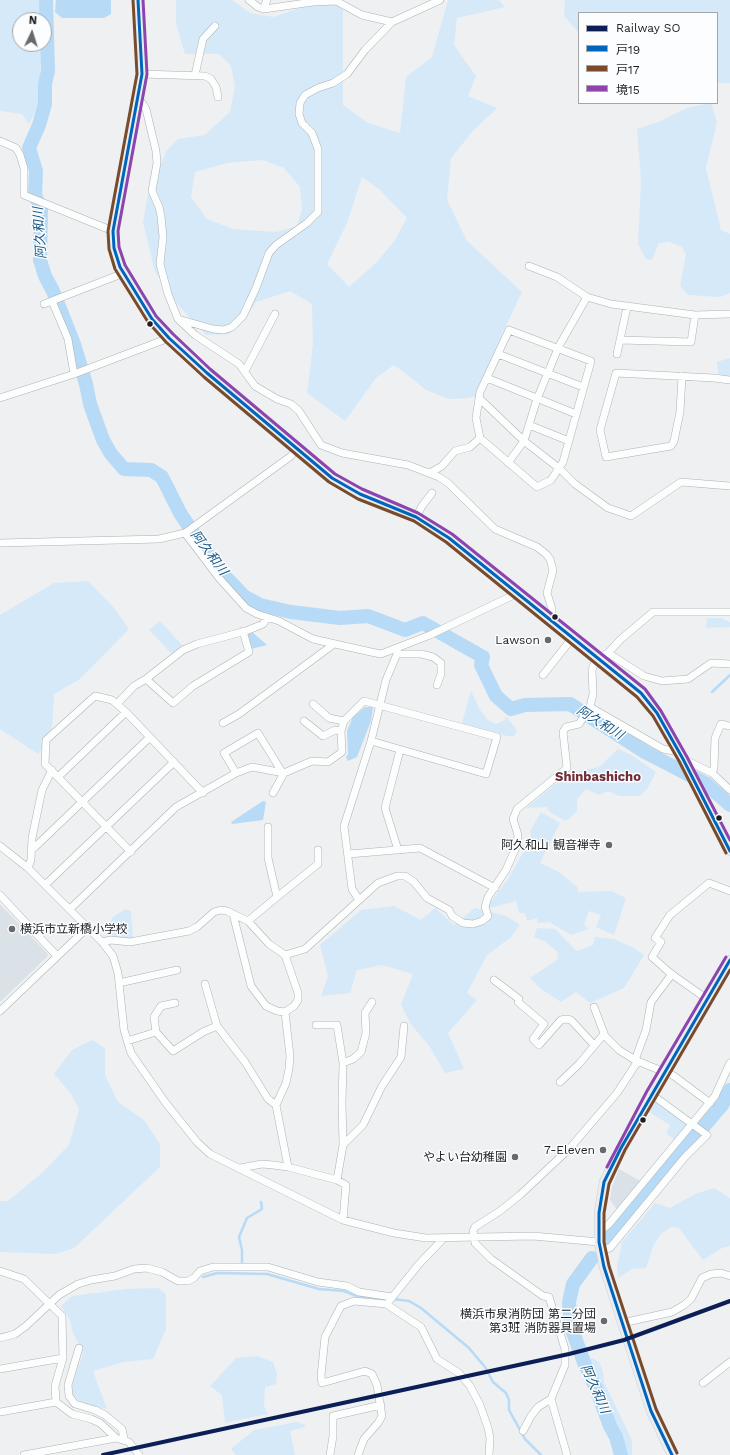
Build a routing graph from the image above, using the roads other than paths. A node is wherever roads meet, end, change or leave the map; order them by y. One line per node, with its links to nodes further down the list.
1 (138, 0): 9 (main road)
2 (249, 0): 6 (street)
3 (267, 0): 6 (street)
4 (440, 0): 7 (street)
5 (296, 3): 6 (street); 7 (street)
6 (263, 9)
7 (392, 22): 24 (street)
8 (216, 26): 10 (street)
9 (142, 74): 10 (street); 12 (main road)
10 (195, 75): 11 (street)
11 (218, 96)
12 (138, 97): 14 (main road); 24 (street)
13 (0, 141): 14 (street)
14 (113, 231): 16 (main road)
15 (530, 266): 17 (street)
16 (124, 273): 18 (street); 25 (main road)
17 (586, 297): 20 (street); 27 (street)
18 (52, 301): 19 (street); 31 (street)
19 (44, 304)
20 (627, 306): 23 (street); 26 (street)
21 (275, 314): 30 (street)
22 (730, 314): 23 (street)
23 (695, 315): 26 (street)
24 (178, 319): 30 (street)
25 (169, 338): 31 (street); 45 (main road)
26 (620, 340): 29 (street)
27 (558, 350): 28 (street); 32 (street); 36 (street)
28 (498, 354): 32 (street); 34 (street)
29 (617, 354)
30 (245, 371): 48 (street)
31 (76, 373): 37 (street)
32 (547, 374): 36 (street); 39 (street)
33 (682, 376): 33 (street); 35 (street)
34 (487, 378): 38 (street); 39 (street)
35 (730, 380)
36 (583, 387): 40 (street)
37 (0, 398)
38 (479, 398): 42 (street); 43 (street)
39 (537, 399): 40 (street); 41 (street)
40 (576, 414): 44 (street)
41 (529, 425): 43 (street); 44 (street)
42 (480, 438): 46 (street); 48 (street)
43 (524, 441): 46 (street); 47 (street)
44 (569, 441): 47 (street)
45 (297, 449): 51 (main road); 52 (street)
46 (508, 463): 47 (street)
47 (560, 469): 49 (street)
48 (430, 473): 57 (street)
49 (730, 486)
50 (432, 493): 51 (street)
51 (416, 517): 54 (main road)
52 (186, 532): 53 (street); 56 (street)
53 (0, 543)
54 (518, 593): 57 (main road); 61 (street)
55 (730, 612): 62 (street)
56 (267, 618): 58 (street); 60 (street)
57 (552, 621): 59 (main road)
58 (243, 631): 66 (street); 66 (street)
59 (573, 637): 63 (main road); 65 (street)
60 (334, 644): 61 (street); 75 (street)
61 (397, 651): 67 (street); 70 (street)
62 (608, 653): 63 (street); 64 (street)
63 (599, 658): 71 (street); 81 (main road)
64 (730, 664)
65 (543, 675)
66 (146, 679): 68 (street)
67 (437, 685)
68 (116, 704): 72 (street); 83 (street)
69 (313, 704): 73 (street)
70 (380, 705): 73 (street); 79 (street); 80 (street)
71 (589, 707): 81 (street); 103 (street)
72 (126, 712): 78 (street); 87 (street)
73 (344, 720): 77 (street)
74 (304, 721): 77 (street)
75 (223, 723)
76 (730, 726): 86 (street)
77 (341, 731): 85 (street)
78 (150, 737): 82 (street); 91 (street)
79 (371, 741): 80 (street); 100 (street)
80 (400, 750): 97 (street)
81 (683, 758): 86 (street); 98 (main road)
82 (174, 762): 89 (street); 92 (street)
83 (52, 770): 87 (street); 95 (street)
84 (236, 773): 85 (street); 85 (street); 89 (street)
85 (283, 773): 90 (street)
86 (712, 773): 88 (street)
87 (58, 777): 91 (street)
88 (730, 790)
89 (203, 793): 99 (street)
90 (273, 793)
91 (83, 802): 92 (street); 95 (street)
92 (107, 827): 99 (street); 102 (street)
93 (268, 827): 106 (street)
94 (0, 846): 101 (street)
95 (31, 849): 101 (street)
96 (318, 850): 106 (street)
97 (398, 850): 100 (street); 103 (street)
98 (730, 851)
99 (131, 852): 108 (street)
100 (349, 854): 107 (street)
101 (28, 868): 102 (street)
102 (45, 885): 108 (street)
103 (495, 888): 107 (street)
104 (730, 891): 117 (street)
105 (0, 895): 114 (street)
106 (277, 897): 110 (street)
107 (359, 900): 113 (street)
108 (70, 910): 111 (street)
109 (233, 914): 110 (street); 112 (street); 126 (street)
110 (248, 921): 113 (street)
111 (87, 928): 112 (street); 114 (street)
112 (102, 942): 119 (street)
113 (285, 955): 126 (street)
114 (57, 956): 125 (street)
115 (730, 960): 121 (main road)
116 (177, 970): 119 (street)
117 (672, 974): 121 (street); 134 (street)
118 (494, 980): 133 (street)
119 (119, 982): 132 (street)
120 (205, 984): 128 (street)
121 (707, 999): 137 (main road)
122 (372, 1002): 135 (street)
123 (175, 1003): 130 (street)
124 (594, 1007): 131 (street)
125 (0, 1012)
126 (285, 1012): 141 (street)
127 (316, 1025): 135 (street)
128 (217, 1026): 130 (street); 141 (street)
129 (404, 1026): 143 (street)
130 (156, 1032): 132 (street)
131 (604, 1034): 133 (street); 134 (street)
132 (127, 1041): 145 (street)
133 (594, 1046): 138 (street)
134 (636, 1061): 137 (street); 150 (street)
135 (343, 1063): 143 (street)
136 (730, 1063): 140 (street)
137 (665, 1071): 139 (main road); 140 (street)
138 (560, 1082)
139 (651, 1094): 142 (street); 148 (main road)
140 (710, 1103): 142 (street)
141 (276, 1106): 144 (street)
142 (695, 1125): 148 (street); 151 (street)
143 (343, 1146): 146 (street)
144 (288, 1167): 145 (street); 146 (street)
145 (240, 1168): 147 (street)
146 (337, 1180): 147 (street)
147 (343, 1220): 149 (street)
148 (599, 1232): 151 (main road)
149 (444, 1238): 150 (street); 154 (street)
150 (473, 1238): 151 (street); 164 (street)
151 (600, 1246): 157 (main road)
152 (0, 1271): 155 (street)
153 (730, 1276): 157 (street)
154 (392, 1297): 155 (street); 156 (street)
155 (50, 1303): 158 (street); 160 (street)
156 (386, 1304): 166 (street); 175 (street)
157 (622, 1323): 177 (main road)
158 (0, 1338)
159 (79, 1348): 170 (street)
160 (63, 1358): 162 (street); 165 (street)
161 (730, 1362): 163 (street)
162 (0, 1369)
163 (703, 1382)
164 (551, 1399): 168 (street); 176 (street)
165 (56, 1402): 167 (street); 169 (street)
166 (381, 1405): 173 (street); 174 (street)
167 (0, 1412)
168 (524, 1431)
169 (116, 1438): 170 (street); 171 (street)
170 (124, 1439): 172 (street)
171 (24, 1455)
172 (139, 1455)
173 (330, 1455)
174 (358, 1455)
175 (489, 1455)
176 (567, 1455)
177 (672, 1455)

